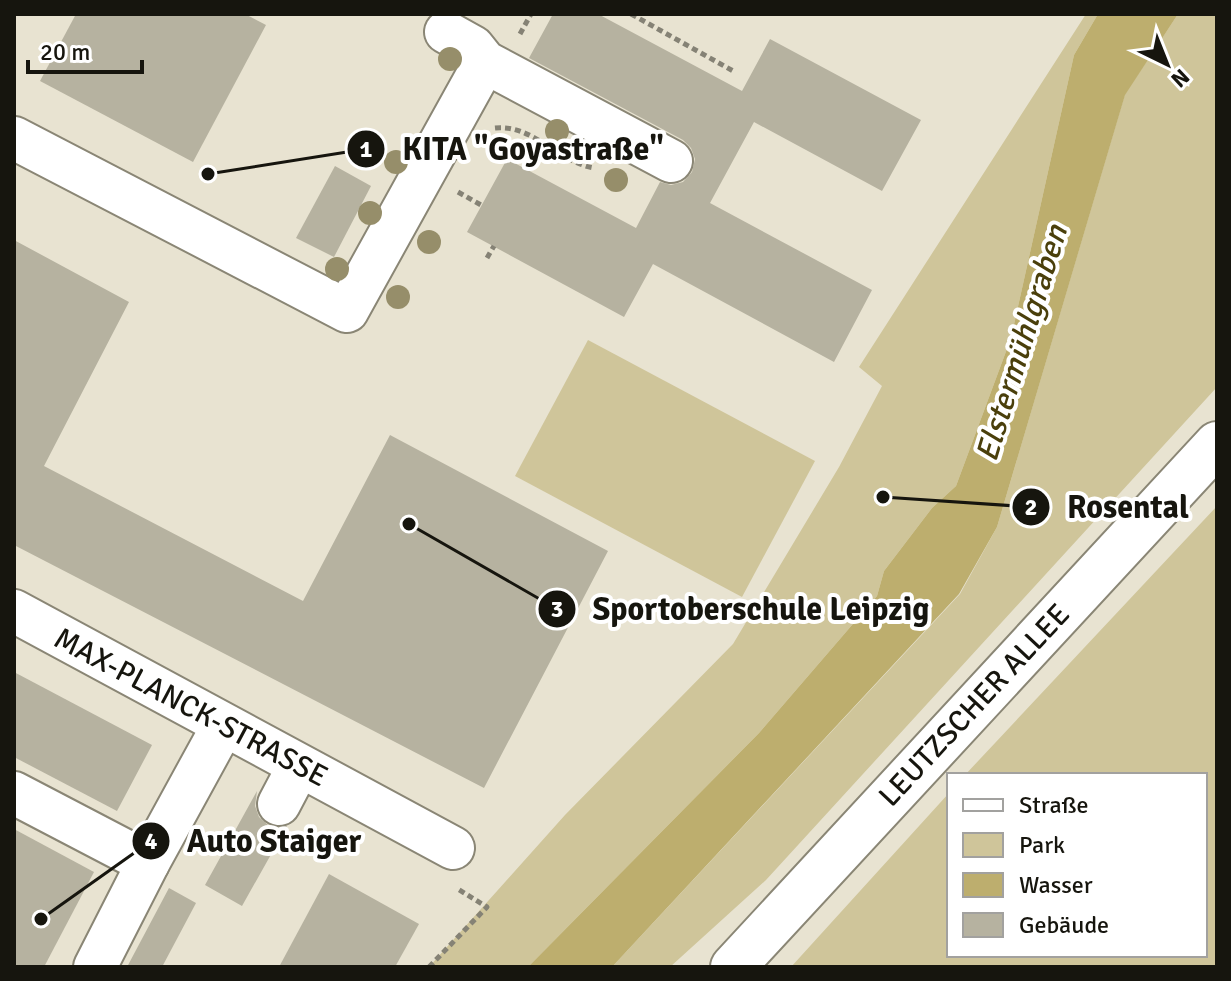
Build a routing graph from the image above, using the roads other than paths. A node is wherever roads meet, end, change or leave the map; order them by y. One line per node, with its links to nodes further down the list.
1 (446, 32): 2 (street)
2 (485, 62): 3 (street); 4 (street)
3 (14, 138)
4 (655, 153)
5 (1217, 444): 14 (main road, LEUTZSCHER ALLEE)
6 (14, 611): 7 (street, MAX-PLANCK-STRASSE)
7 (223, 726): 8 (street, MAX-PLANCK-STRASSE); 12 (street)
8 (299, 766): 10 (street); 11 (street, MAX-PLANCK-STRASSE)
9 (14, 793): 12 (street)
10 (279, 804)
11 (453, 848)
12 (148, 863): 13 (street)
13 (95, 967)
14 (733, 967)

